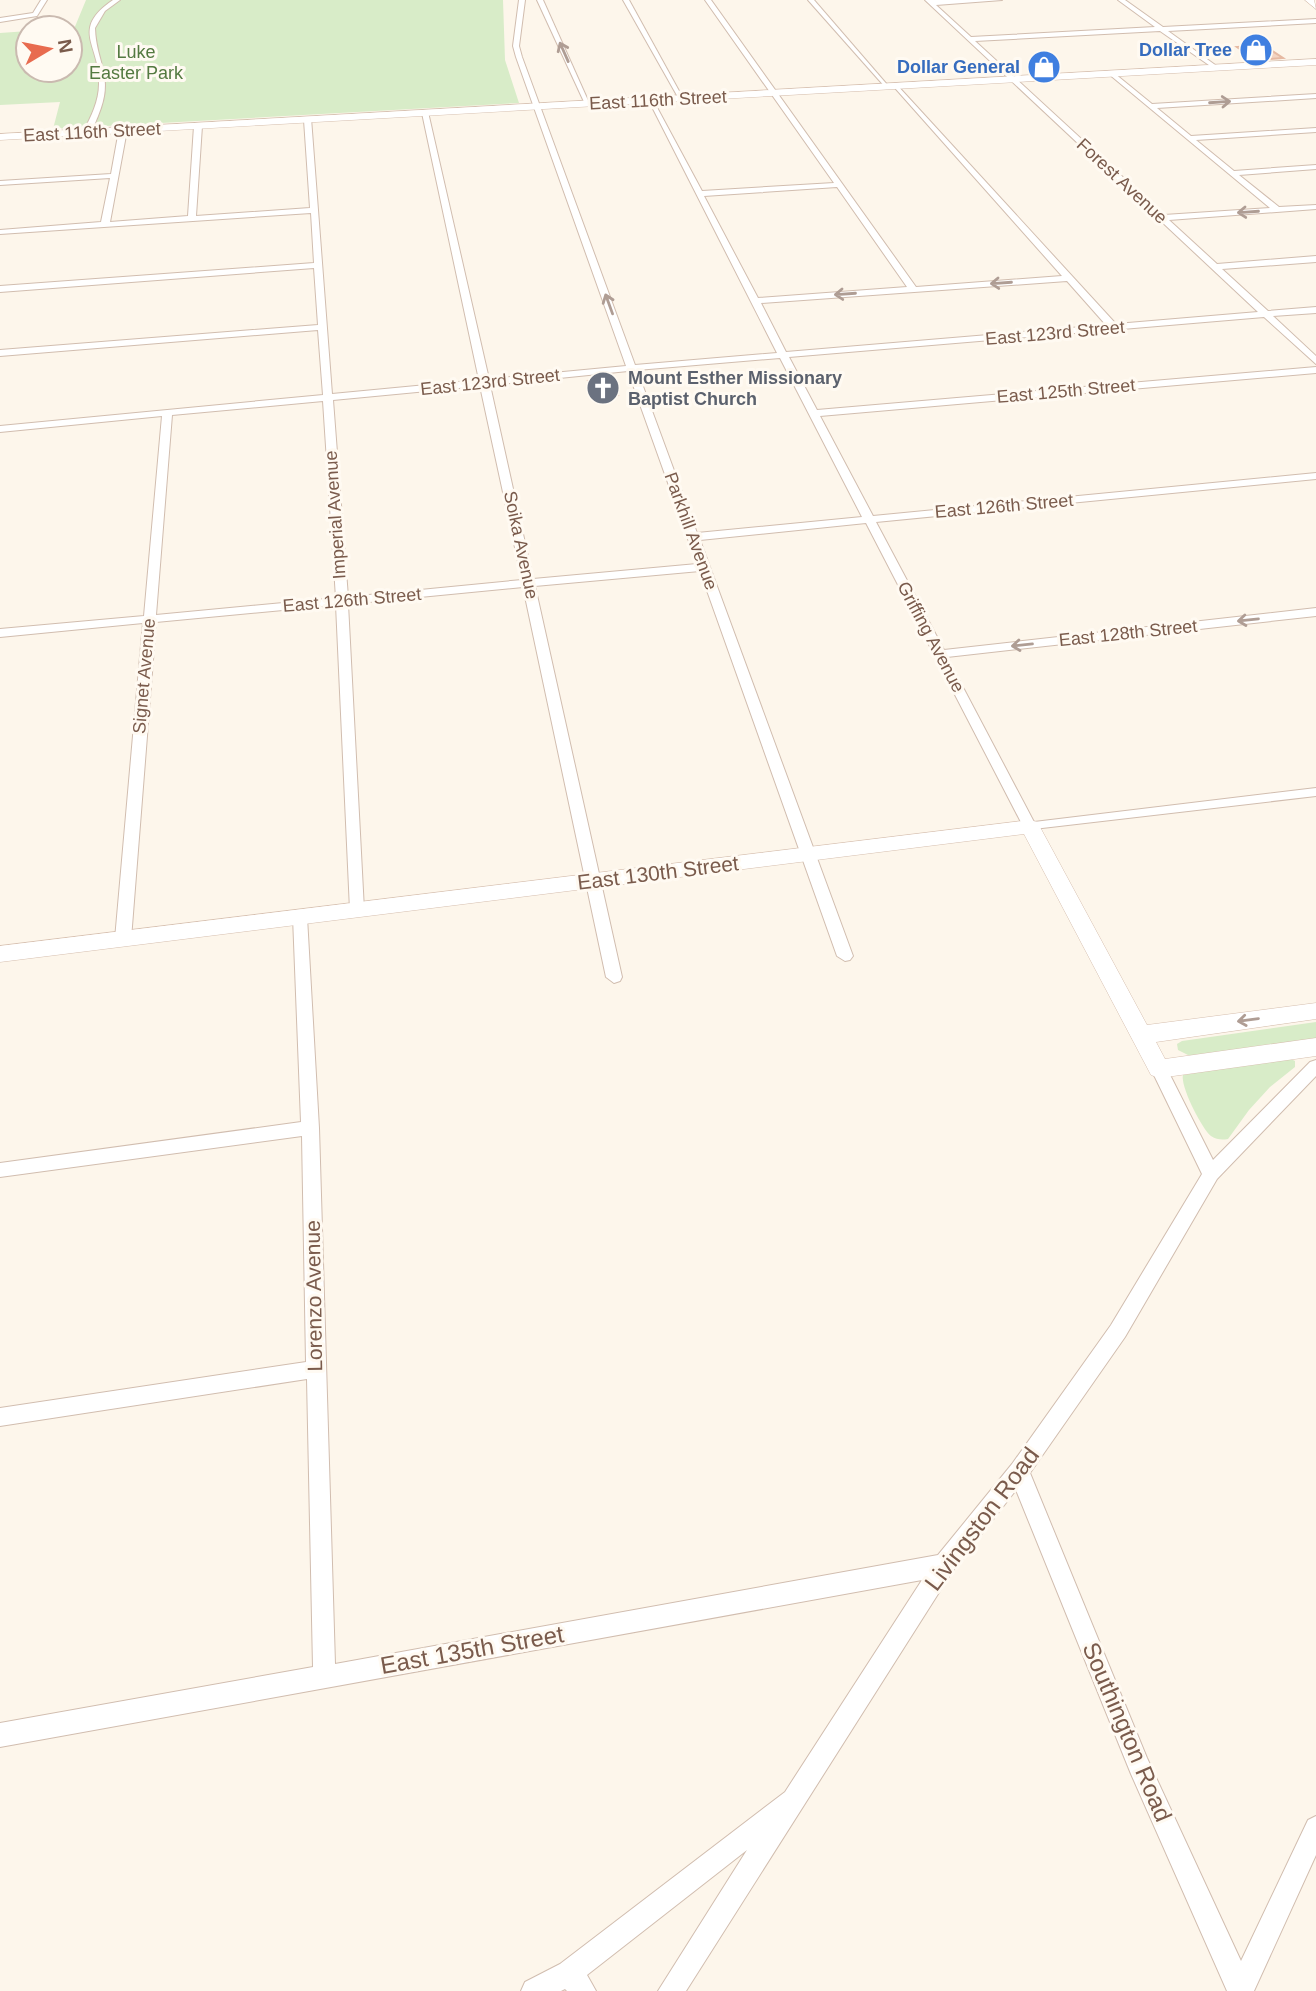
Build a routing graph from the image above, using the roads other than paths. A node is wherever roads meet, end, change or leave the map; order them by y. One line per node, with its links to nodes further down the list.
1 (44, 0): 13 (street)
2 (117, 0): 34 (street)
3 (522, 0): 28 (street, Parkhill Avenue)
4 (540, 0): 26 (street, one-way to 4)
5 (626, 0): 24 (street)
6 (708, 0): 22 (street)
7 (811, 0): 21 (street)
8 (999, 0): 11 (street)
9 (1121, 0): 15 (street)
10 (1309, 0): 12 (main road)
11 (930, 2): 16 (street, Forest Avenue)
12 (1316, 6)
13 (0, 20)
14 (1316, 21): 15 (street)
15 (1161, 29): 16 (street); 18 (street)
16 (970, 39): 20 (street, Forest Avenue)
17 (1316, 62): 18 (main road, East 116th Street)
18 (1216, 68): 19 (main road, East 116th Street)
19 (1112, 75): 20 (main road, East 116th Street); 27 (street)
20 (1014, 80): 21 (main road, East 116th Street); 46 (street, Forest Avenue)
21 (892, 87): 22 (main road, East 116th Street); 53 (street)
22 (773, 94): 24 (main road, East 116th Street); 41 (street)
23 (1316, 96): 27 (street, one-way to 23)
24 (682, 99): 25 (main road, East 116th Street)
25 (650, 100): 26 (main road, East 116th Street); 42 (street, Griffing Avenue)
26 (587, 104): 28 (main road, East 116th Street)
27 (1151, 106): 36 (street)
28 (538, 107): 29 (main road, East 116th Street); 64 (street, Parkhill Avenue, one-way to 28)
29 (426, 113): 30 (main road, East 116th Street); 66 (street, Soika Avenue)
30 (308, 120): 31 (main road, East 116th Street); 44 (street, Imperial Avenue)
31 (198, 126): 32 (main road, East 116th Street); 47 (street)
32 (123, 130): 34 (main road, East 116th Street); 39 (street)
33 (1316, 130): 36 (street)
34 (88, 132): 35 (main road, East 116th Street)
35 (0, 137)
36 (1189, 138): 38 (street)
37 (1316, 167): 38 (street)
38 (1232, 173): 45 (street)
39 (112, 176): 40 (street); 48 (street)
40 (0, 183)
41 (839, 185): 42 (street); 55 (street)
42 (699, 194): 56 (street, Griffing Avenue)
43 (1316, 207): 45 (street)
44 (314, 210): 47 (street); 51 (street, Imperial Avenue)
45 (1277, 210): 46 (street, one-way to 46)
46 (1161, 218): 52 (street, Forest Avenue)
47 (192, 219): 48 (street)
48 (105, 225): 49 (street)
49 (0, 232)
50 (1316, 259): 52 (street)
51 (317, 265): 54 (street); 59 (street, Imperial Avenue)
52 (1214, 267): 58 (street, Forest Avenue)
53 (1069, 278): 55 (street, one-way to 55); 60 (street)
54 (0, 289)
55 (913, 289): 56 (street, one-way to 56)
56 (757, 301): 62 (street, Griffing Avenue)
57 (1316, 310): 58 (street, East 123rd Street)
58 (1265, 315): 60 (street, East 123rd Street); 63 (street, Forest Avenue)
59 (323, 327): 61 (street); 67 (street, Imperial Avenue)
60 (1114, 328): 62 (street, East 123rd Street)
61 (0, 353)
62 (785, 355): 64 (street, East 123rd Street); 69 (street, Griffing Avenue)
63 (1316, 361)
64 (632, 368): 66 (street, East 123rd Street); 73 (street, Parkhill Avenue)
65 (1316, 370): 69 (street, East 125th Street)
66 (485, 383): 67 (street, East 123rd Street); 75 (street, Soika Avenue)
67 (327, 398): 68 (street, East 123rd Street); 76 (street, Imperial Avenue)
68 (167, 413): 70 (street, East 123rd Street); 78 (street, Signet Avenue)
69 (816, 413): 72 (street, Griffing Avenue)
70 (0, 429)
71 (1316, 476): 72 (street, East 126th Street)
72 (870, 519): 73 (street, East 126th Street); 80 (street, Griffing Avenue)
73 (693, 537): 74 (street, Parkhill Avenue)
74 (703, 567): 75 (street, East 126th Street); 83 (street, Parkhill Avenue)
75 (529, 584): 76 (street, East 126th Street); 84 (street, Soika Avenue)
76 (342, 600): 78 (street, East 126th Street); 85 (street, Imperial Avenue)
77 (1316, 612): 80 (street, East 128th Street, one-way to 80)
78 (149, 619): 79 (street, East 126th Street); 87 (street, Signet Avenue)
79 (0, 633)
80 (941, 654): 82 (street, Griffing Avenue)
81 (1316, 792): 82 (street, East 130th Street)
82 (1030, 827): 83 (main road, East 130th Street); 92 (main road, Griffing Avenue)
83 (807, 855): 84 (main road, East 130th Street); 89 (street, Parkhill Avenue)
84 (593, 881): 85 (main road, East 130th Street); 90 (street, Soika Avenue)
85 (358, 910): 86 (main road, East 130th Street)
86 (300, 917): 87 (main road, East 130th Street); 96 (street, Lorenzo Avenue)
87 (123, 939): 88 (main road, East 130th Street)
88 (0, 954)
89 (845, 956)
90 (614, 977)
91 (1316, 1011): 92 (main road, one-way to 92)
92 (1140, 1035): 95 (main road, Griffing Avenue)
93 (1316, 1047): 95 (main road)
94 (1316, 1066): 98 (street, Livingston Road)
95 (1159, 1069): 98 (street, Griffing Avenue)
96 (310, 1128): 97 (street); 99 (street, Lorenzo Avenue)
97 (0, 1170)
98 (1212, 1174): 101 (street, Livingston Road)
99 (315, 1369): 100 (street); 103 (street, Lorenzo Avenue)
100 (0, 1417)
101 (1019, 1471): 102 (street, Livingston Road); 110 (street, Southington Road)
102 (944, 1564): 103 (street, East 135th Street); 105 (street, Livingston Road)
103 (324, 1676): 104 (street, East 135th Street)
104 (0, 1735)
105 (800, 1794): 107 (street); 109 (street, Livingston Road)
106 (1316, 1828): 110 (street)
107 (576, 1982): 108 (street)
108 (534, 1991)
109 (671, 1991)
110 (1240, 1991)

